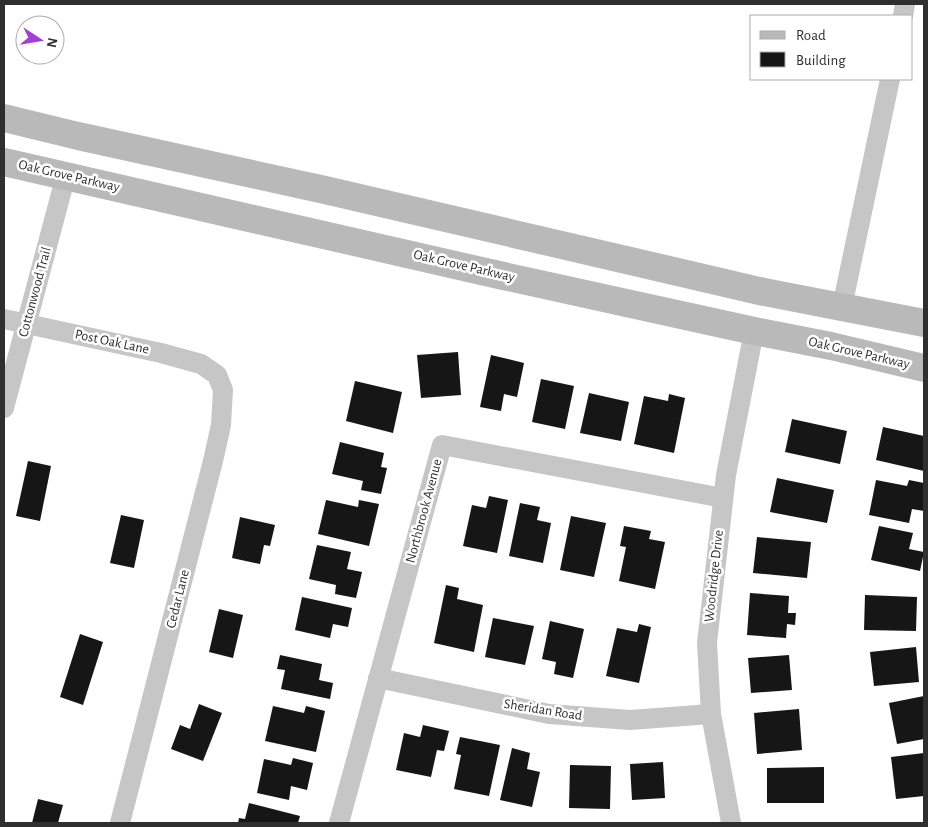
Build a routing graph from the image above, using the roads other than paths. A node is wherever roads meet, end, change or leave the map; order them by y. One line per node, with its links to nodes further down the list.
1 (890, 80): 7 (street)
2 (4, 118): 3 (main road)
3 (78, 136): 5 (main road); 6 (main road)
4 (4, 162): 5 (main road, Oak Grove Parkway)
5 (66, 175): 10 (street, Cottonwood Trail); 11 (main road, Oak Grove Parkway)
6 (764, 292): 7 (main road); 11 (main road)
7 (842, 307): 9 (main road)
8 (4, 319): 10 (street, Post Oak Lane)
9 (924, 323)
10 (26, 324): 13 (street, Post Oak Lane); 14 (street, Cottonwood Trail)
11 (754, 331): 12 (main road, Oak Grove Parkway); 15 (street, Woodridge Drive)
12 (924, 368)
13 (217, 375): 18 (street, Cedar Lane)
14 (4, 408)
15 (723, 498): 16 (street, Northbrook Avenue); 17 (street, Woodridge Drive)
16 (378, 678): 17 (street, Sheridan Road); 19 (street, Northbrook Avenue)
17 (711, 714): 20 (street, Woodridge Drive)
18 (120, 823)
19 (339, 823)
20 (731, 823)

